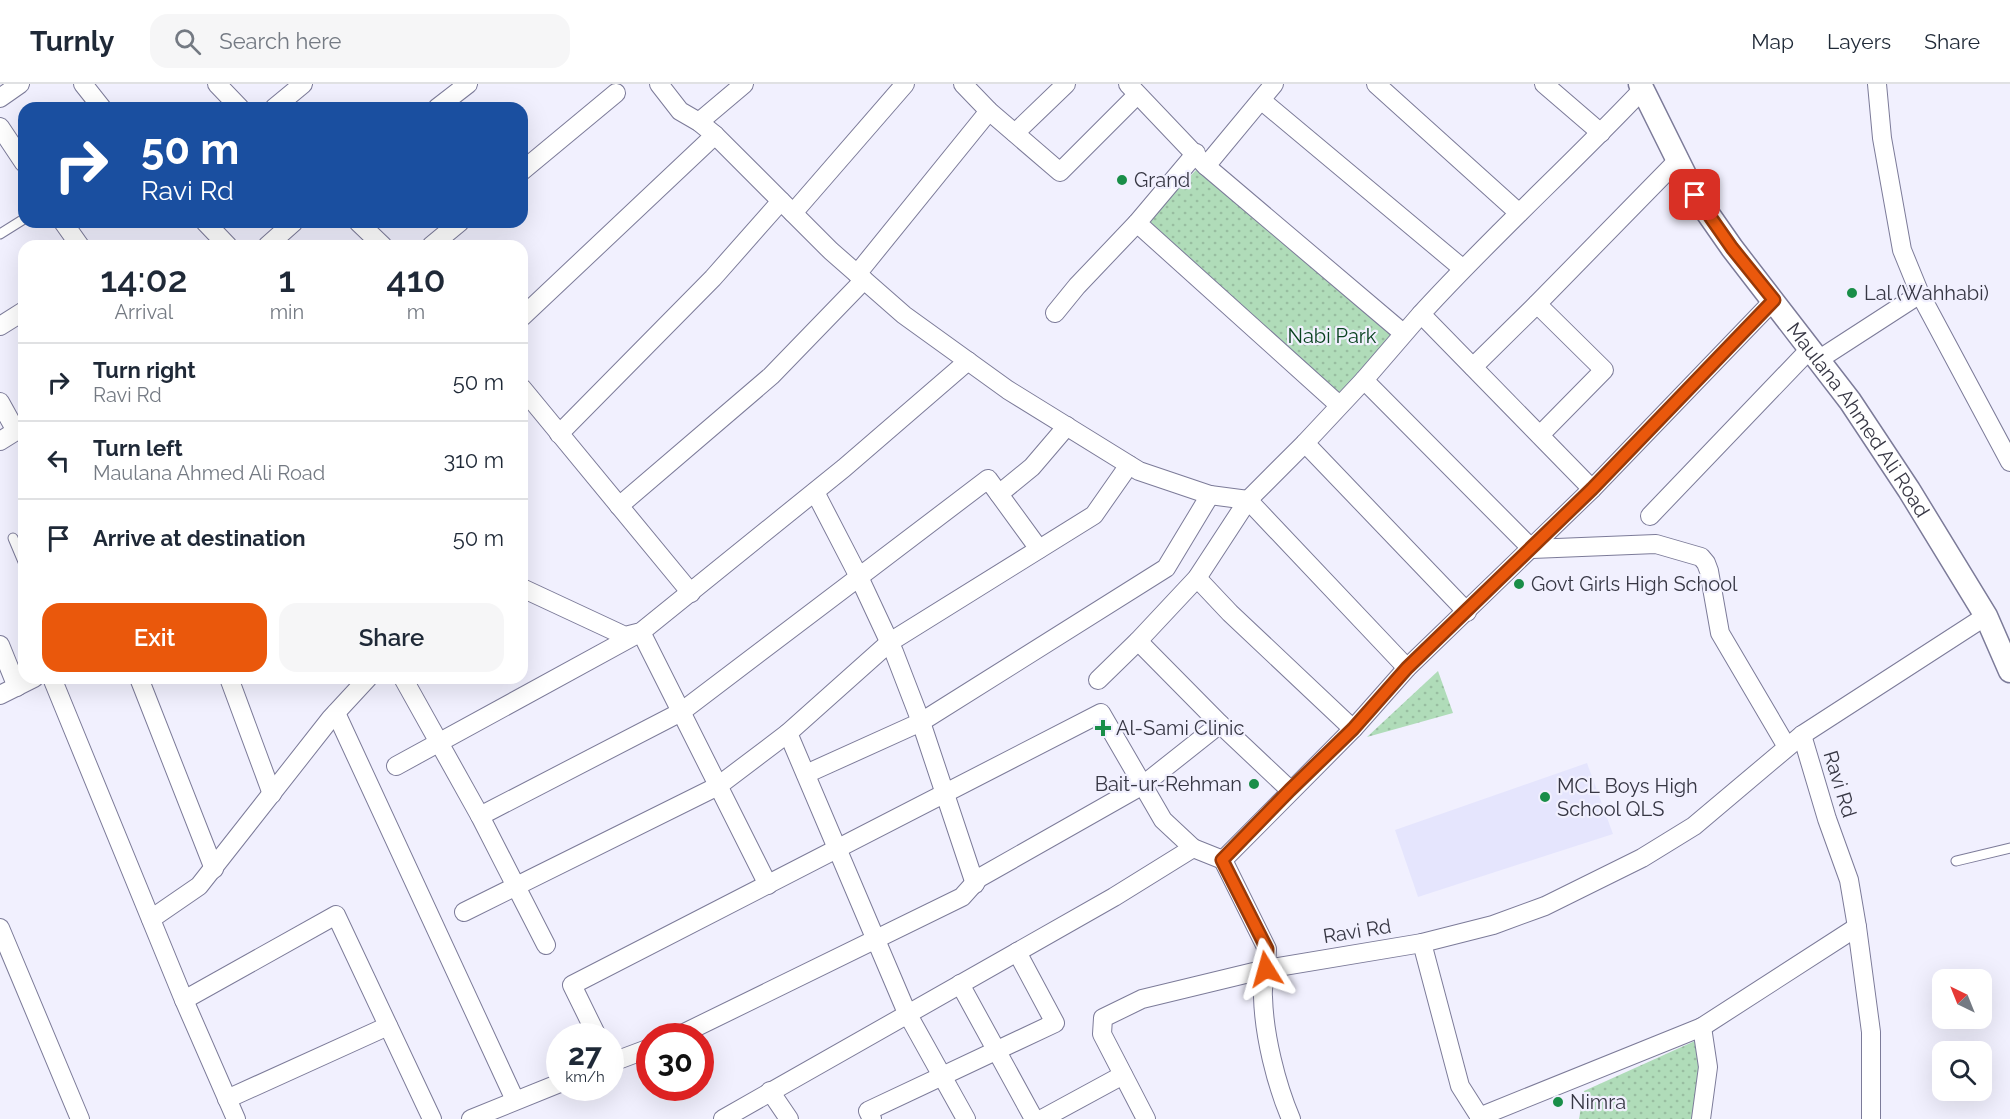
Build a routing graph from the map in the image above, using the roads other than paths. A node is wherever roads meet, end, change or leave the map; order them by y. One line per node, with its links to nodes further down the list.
1 (20, 84): 18 (street)
2 (83, 84): 20 (street)
3 (217, 84): 21 (street)
4 (303, 84): 22 (street)
5 (468, 84): 23 (street)
6 (659, 84): 25 (street)
7 (744, 84): 25 (street)
8 (905, 84): 34 (street)
9 (963, 84): 24 (street)
10 (1066, 84): 26 (street)
11 (1274, 84): 19 (street)
12 (1376, 84): 35 (street)
13 (1544, 84): 27 (street)
14 (1877, 84): 49 (street)
15 (1641, 87): 27 (street); 32 (street, Maulana Ahmed Ali Road)
16 (1132, 89): 26 (street); 31 (street)
17 (616, 93): 33 (street)
18 (0, 99)
19 (1261, 100): 31 (street); 47 (street)
20 (97, 102)
21 (234, 102)
22 (281, 102)
23 (445, 102)
24 (989, 111): 26 (street); 48 (street)
25 (699, 122): 28 (street)
26 (1015, 133)
27 (1601, 134): 35 (street)
28 (715, 135): 34 (street); 52 (street)
29 (3, 139): 30 (street)
30 (18, 156)
31 (1201, 159): 37 (street); 57 (street)
32 (1678, 159): 50 (street, Maulana Ahmed Ali Road); 51 (street)
33 (528, 166)
34 (787, 207): 48 (street); 68 (street)
35 (1519, 213): 47 (street)
36 (18, 223): 42 (lane)
37 (1137, 223): 53 (street); 64 (street)
38 (211, 228): 43 (street)
39 (287, 228): 44 (street)
40 (364, 228): 45 (street)
41 (453, 228): 46 (street)
42 (0, 234)
43 (222, 240)
44 (274, 240)
45 (377, 240)
46 (438, 240)
47 (1462, 268): 54 (street)
48 (861, 277): 59 (street); 79 (street)
49 (1920, 294): 58 (street); 72 (street)
50 (1774, 300): 58 (street, Maulana Ahmed Ali Road); 74 (street)
51 (1537, 304): 60 (street); 69 (street)
52 (528, 311)
53 (1055, 313)
54 (1420, 314): 57 (street); 60 (street)
55 (18, 315): 56 (street)
56 (0, 326)
57 (1403, 333): 61 (street)
58 (1814, 355): 80 (street); 90 (street, Maulana Ahmed Ali Road)
59 (968, 362): 66 (street); 75 (street)
60 (1473, 367): 69 (street)
61 (1364, 380): 64 (street); 84 (street)
62 (528, 395): 68 (street)
63 (0, 402): 65 (street)
64 (1339, 405): 71 (street)
65 (18, 426)
66 (1067, 426): 73 (street); 76 (street)
67 (18, 430): 70 (street)
68 (560, 434): 79 (street)
69 (1540, 435): 74 (street)
70 (0, 441)
71 (1305, 443): 78 (street); 89 (street)
72 (2010, 462)
73 (1129, 465): 77 (street); 83 (street)
74 (1592, 489): 84 (street)
75 (815, 492): 85 (street); 88 (street)
76 (999, 494): 83 (street); 85 (street)
77 (1210, 495): 78 (street); 108 (street)
78 (1248, 500): 86 (street); 95 (street)
79 (619, 506): 88 (street)
80 (1650, 516)
81 (14, 538): 82 (lane)
82 (18, 548)
83 (1039, 549): 93 (street)
84 (1532, 549): 89 (street); 114 (street)
85 (859, 576): 93 (street); 106 (street)
86 (1197, 578): 92 (street); 110 (street)
87 (528, 591): 91 (street)
88 (691, 593): 91 (street)
89 (1467, 612): 95 (street)
90 (1986, 616): 96 (street, Maulana Ahmed Ali Road); 112 (street)
91 (641, 632): 106 (street); 113 (street)
92 (1138, 641): 97 (street); 109 (street)
93 (890, 642): 108 (street); 111 (street)
94 (0, 645): 104 (street)
95 (1407, 668): 110 (street)
96 (2010, 671)
97 (1098, 680)
98 (23, 684): 104 (street)
99 (54, 684): 133 (street)
100 (141, 684): 128 (street)
101 (231, 684): 120 (street)
102 (363, 684): 107 (street)
103 (406, 684): 113 (street)
104 (17, 687): 105 (street)
105 (0, 695)
106 (681, 712): 118 (street); 122 (street)
107 (336, 713): 120 (street); 154 (street)
108 (921, 722): 116 (street); 121 (street)
109 (1220, 724): 117 (street); 119 (street)
110 (1353, 729): 119 (street)
111 (788, 733): 116 (street); 118 (street)
112 (1802, 735): 114 (street, Ravi Rd); 134 (street, Ravi Rd)
113 (440, 743): 115 (street); 122 (street)
114 (1787, 747): 137 (street, Ravi Rd)
115 (396, 766)
116 (806, 774): 125 (street)
117 (1143, 785): 121 (street); 123 (street); 129 (street)
118 (718, 786): 130 (street); 131 (street)
119 (1290, 790): 126 (street)
120 (272, 794): 128 (street)
121 (946, 794): 125 (street); 129 (street)
122 (480, 816): 131 (street)
123 (1193, 848): 126 (street); 139 (street)
124 (2010, 848): 127 (lane)
125 (838, 850): 130 (street); 136 (street)
126 (1222, 860): 140 (street)
127 (1956, 861)
128 (214, 869): 133 (street)
129 (975, 884): 136 (street)
130 (768, 885): 144 (street)
131 (516, 887): 132 (street); 138 (street)
132 (464, 912)
133 (151, 919): 142 (street)
134 (1857, 927): 147 (street); 169 (street, Ravi Rd)
135 (0, 928): 156 (street)
136 (876, 940): 143 (street); 145 (street)
137 (1422, 943): 140 (street, Ravi Rd); 155 (street)
138 (546, 945)
139 (1017, 952): 141 (street); 148 (street)
140 (1266, 969): 150 (street, Ravi Rd); 167 (street)
141 (960, 984): 143 (street); 148 (street)
142 (184, 1000): 146 (street); 153 (street)
143 (907, 1013): 149 (street); 152 (street)
144 (591, 1023)
145 (705, 1023)
146 (388, 1026): 153 (street); 158 (street)
147 (1702, 1027): 155 (street); 168 (street)
148 (996, 1051): 149 (street); 164 (street)
149 (943, 1076): 162 (street); 163 (street)
150 (1123, 1076): 165 (street); 166 (street)
151 (546, 1088): 154 (street)
152 (770, 1091): 160 (street); 161 (street)
153 (227, 1099): 157 (street)
154 (515, 1100): 159 (street)
155 (1480, 1118)
156 (80, 1119)
157 (236, 1119)
158 (432, 1119)
159 (471, 1119)
160 (723, 1119)
161 (789, 1119)
162 (872, 1119)
163 (966, 1119)
164 (1034, 1119)
165 (1042, 1119)
166 (1146, 1119)
167 (1291, 1119)
168 (1701, 1119)
169 (1871, 1119)

